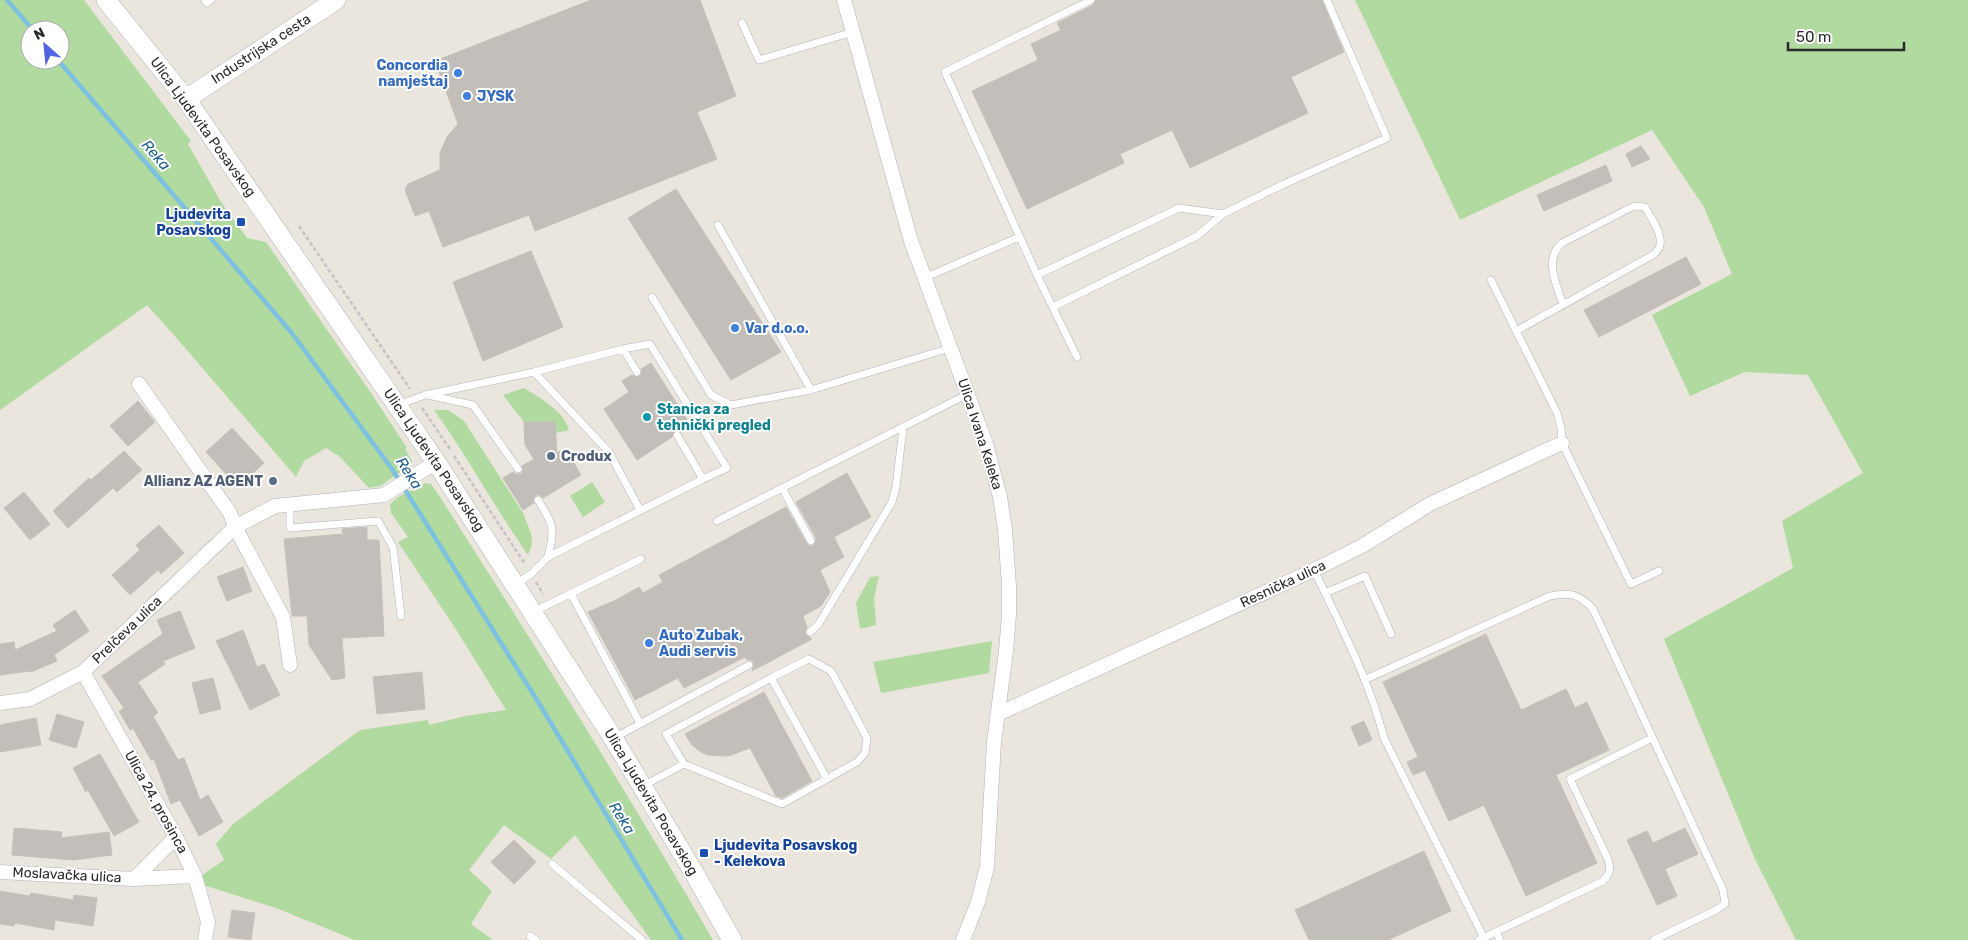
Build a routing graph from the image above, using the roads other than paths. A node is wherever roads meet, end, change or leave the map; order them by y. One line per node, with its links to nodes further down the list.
1 (106, 0): 10 (main road, Ulica Ljudevita Posavskog)
2 (204, 0): 3 (lane)
3 (211, 0)
4 (336, 0): 10 (main road, Industrijska cesta)
5 (844, 0): 9 (street, Ulica Ivana Keleka)
6 (1091, 0): 13 (lane)
7 (1327, 0): 11 (lane)
8 (742, 23): 9 (lane)
9 (853, 32): 15 (street, Ulica Ivana Keleka)
10 (186, 99): 30 (main road, Ulica Ljudevita Posavskog)
11 (1223, 214): 14 (lane); 19 (lane)
12 (718, 225): 27 (lane)
13 (1019, 237): 14 (lane); 15 (lane)
14 (1036, 275): 19 (lane)
15 (924, 278): 21 (street, Ulica Ivana Keleka)
16 (1491, 280): 20 (lane)
17 (652, 297): 27 (lane)
18 (1563, 305): 18 (lane); 20 (lane)
19 (1053, 307): 23 (lane)
20 (1516, 331): 33 (lane)
21 (950, 348): 27 (lane); 28 (street, Ulica Ivana Keleka)
22 (623, 350): 24 (lane); 25 (lane); 36 (lane)
23 (1077, 357)
24 (534, 372): 29 (lane); 40 (lane)
25 (637, 372)
26 (139, 384): 42 (street)
27 (811, 390)
28 (968, 394): 31 (lane); 61 (street, Ulica Ivana Keleka)
29 (425, 395): 30 (lane); 35 (lane)
30 (398, 405): 34 (main road, Ulica Ljudevita Posavskog)
31 (903, 428): 37 (lane); 53 (lane)
32 (677, 435): 36 (lane)
33 (1562, 443): 46 (street, Resnička ulica); 47 (lane)
34 (436, 462): 39 (street, Prelčeva ulica); 48 (main road, Ulica Ljudevita Posavskog)
35 (518, 469)
36 (703, 479): 40 (lane)
37 (782, 488): 41 (lane); 43 (lane)
38 (538, 500): 44 (lane)
39 (290, 504): 42 (street, Prelčeva ulica); 52 (lane)
40 (640, 510): 44 (lane)
41 (717, 521)
42 (235, 527): 55 (street); 57 (street, Prelčeva ulica)
43 (812, 541)
44 (548, 557): 48 (lane)
45 (641, 559): 50 (lane)
46 (1314, 570): 49 (lane); 61 (street, Resnička ulica)
47 (1660, 571)
48 (515, 584): 51 (main road, Ulica Ljudevita Posavskog)
49 (1324, 593): 54 (lane); 59 (lane)
50 (571, 594): 51 (lane); 62 (lane)
51 (533, 612): 63 (main road, Ulica Ljudevita Posavskog)
52 (401, 616)
53 (810, 632)
54 (1391, 634)
55 (290, 665)
56 (749, 665): 62 (lane)
57 (83, 672): 60 (street, Prelčeva ulica); 68 (street, Ulica 24. prosinca)
58 (771, 678): 65 (lane); 66 (lane); 66 (lane)
59 (1366, 679): 64 (lane); 74 (lane)
60 (0, 702)
61 (998, 714): 78 (street, Ulica Ivana Keleka)
62 (640, 723): 63 (lane)
63 (613, 738): 67 (main road, Ulica Ljudevita Posavskog)
64 (1652, 738): 73 (lane); 80 (lane)
65 (684, 764): 66 (lane); 67 (lane)
66 (828, 779)
67 (642, 786): 77 (main road, Ulica Ljudevita Posavskog)
68 (176, 838): 71 (street, Ulica 24. prosinca); 72 (street, Moslavačka ulica)
69 (552, 864): 76 (lane)
70 (0, 872): 72 (street, Moslavačka ulica)
71 (195, 876): 72 (street, Moslavačka ulica); 75 (street, Ulica 24. prosinca)
72 (134, 879)
73 (1496, 932): 74 (lane); 79 (lane)
74 (1482, 939)
75 (205, 940)
76 (642, 940)
77 (732, 940)
78 (963, 940)
79 (1500, 940)
80 (1654, 940)

